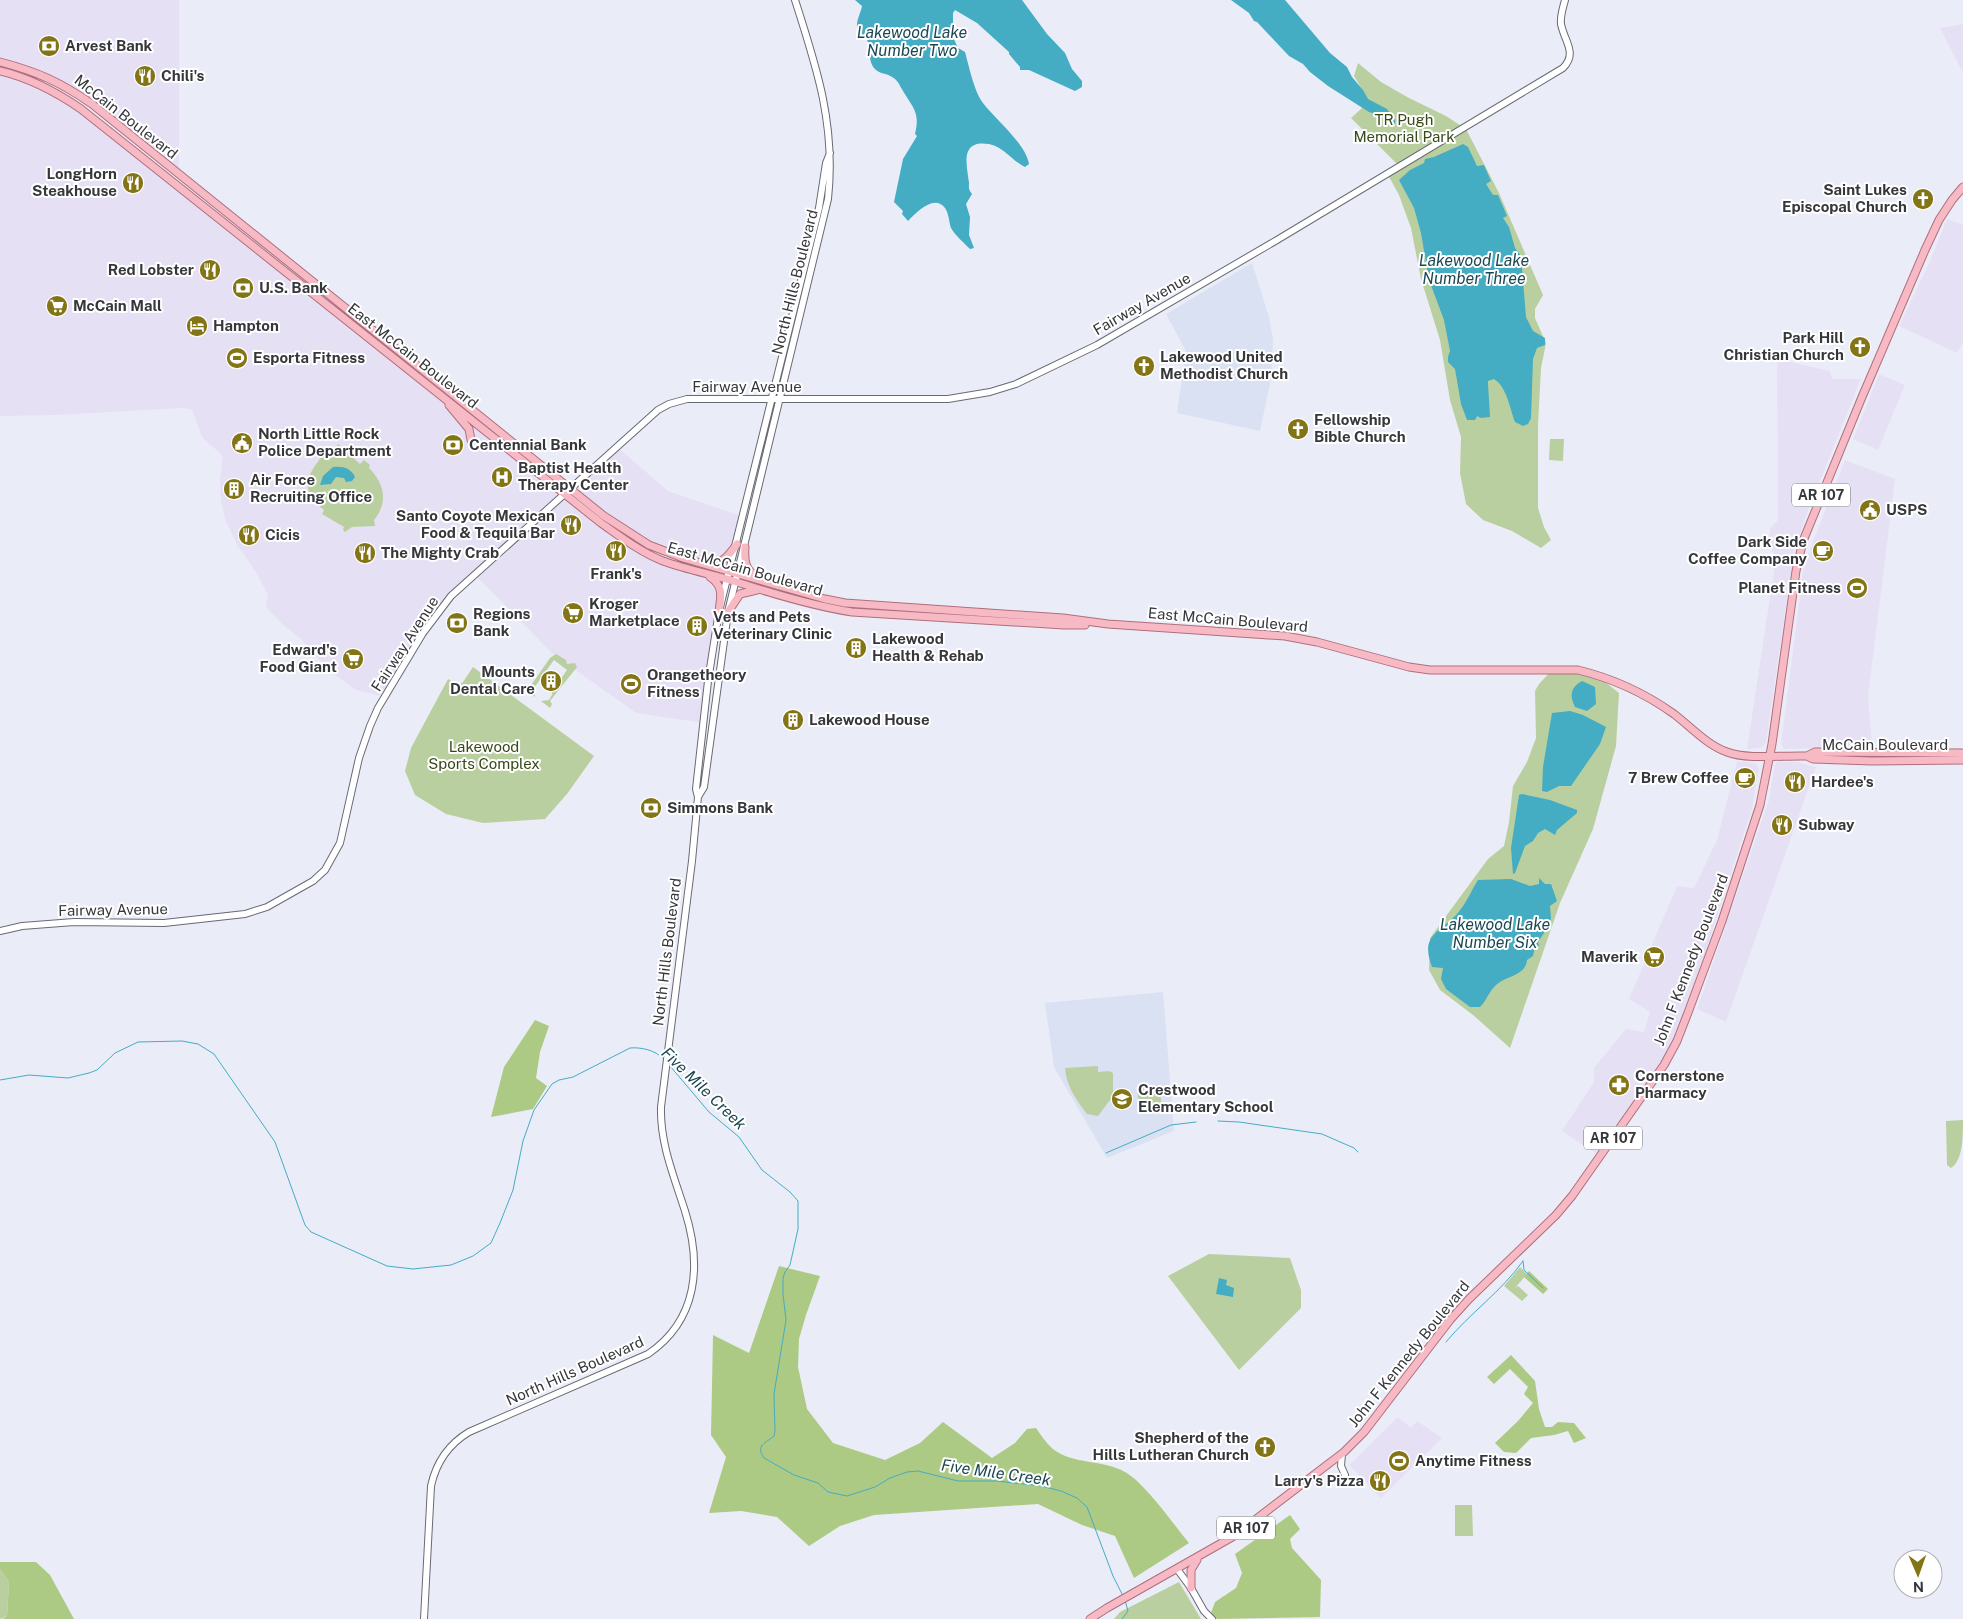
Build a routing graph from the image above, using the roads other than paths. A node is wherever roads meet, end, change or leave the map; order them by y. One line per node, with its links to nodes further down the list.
1 (795, 0): 9 (street, North Hills Boulevard)
2 (1565, 0): 9 (street, Fairway Avenue)
3 (0, 62): 6 (main road, McCain Boulevard)
4 (0, 71): 7 (main road, McCain Boulevard)
5 (1963, 187): 24 (main road, John F Kennedy Boulevard / AR 107)
6 (225, 213): 11 (main road, East McCain Boulevard)
7 (220, 219): 8 (main road, East McCain Boulevard)
8 (443, 397): 10 (main road); 11 (main road, East McCain Boulevard)
9 (776, 399): 11 (street, Fairway Avenue); 12 (street, North Hills Boulevard); 13 (street, North Hills Boulevard)
10 (472, 440)
11 (567, 491): 14 (main road, East McCain Boulevard); 15 (main road, East McCain Boulevard); 28 (street, Fairway Avenue)
12 (737, 544): 14 (main road); 16 (street, North Hills Boulevard)
13 (745, 547): 16 (street, North Hills Boulevard); 18 (main road)
14 (701, 564): 16 (main road, East McCain Boulevard)
15 (701, 572): 17 (main road, East McCain Boulevard); 20 (main road)
16 (734, 573): 17 (street, North Hills Boulevard); 18 (main road, East McCain Boulevard)
17 (732, 581): 19 (main road, East McCain Boulevard); 20 (street, North Hills Boulevard); 21 (street, North Hills Boulevard)
18 (765, 582): 22 (main road, East McCain Boulevard)
19 (760, 590): 21 (main road); 22 (main road, East McCain Boulevard)
20 (719, 611): 27 (street, North Hills Boulevard)
21 (728, 612): 27 (street, North Hills Boulevard)
22 (1108, 624): 24 (main road, East McCain Boulevard)
23 (1963, 752): 25 (main road, McCain Boulevard)
24 (1770, 755): 25 (main road, McCain Boulevard); 29 (main road, John F Kennedy Boulevard / AR 107)
25 (1807, 756): 26 (main road, McCain Boulevard)
26 (1963, 760)
27 (698, 797): 34 (street, North Hills Boulevard)
28 (0, 931)
29 (1342, 1454): 30 (street); 31 (main road, John F Kennedy Boulevard / AR 107)
30 (1345, 1475)
31 (1200, 1556): 32 (main road, John F Kennedy Boulevard / AR 107); 33 (main road)
32 (1177, 1569): 33 (street); 35 (main road, John F Kennedy Boulevard / AR 107)
33 (1191, 1588): 36 (street)
34 (424, 1619)
35 (1090, 1619)
36 (1212, 1619)

